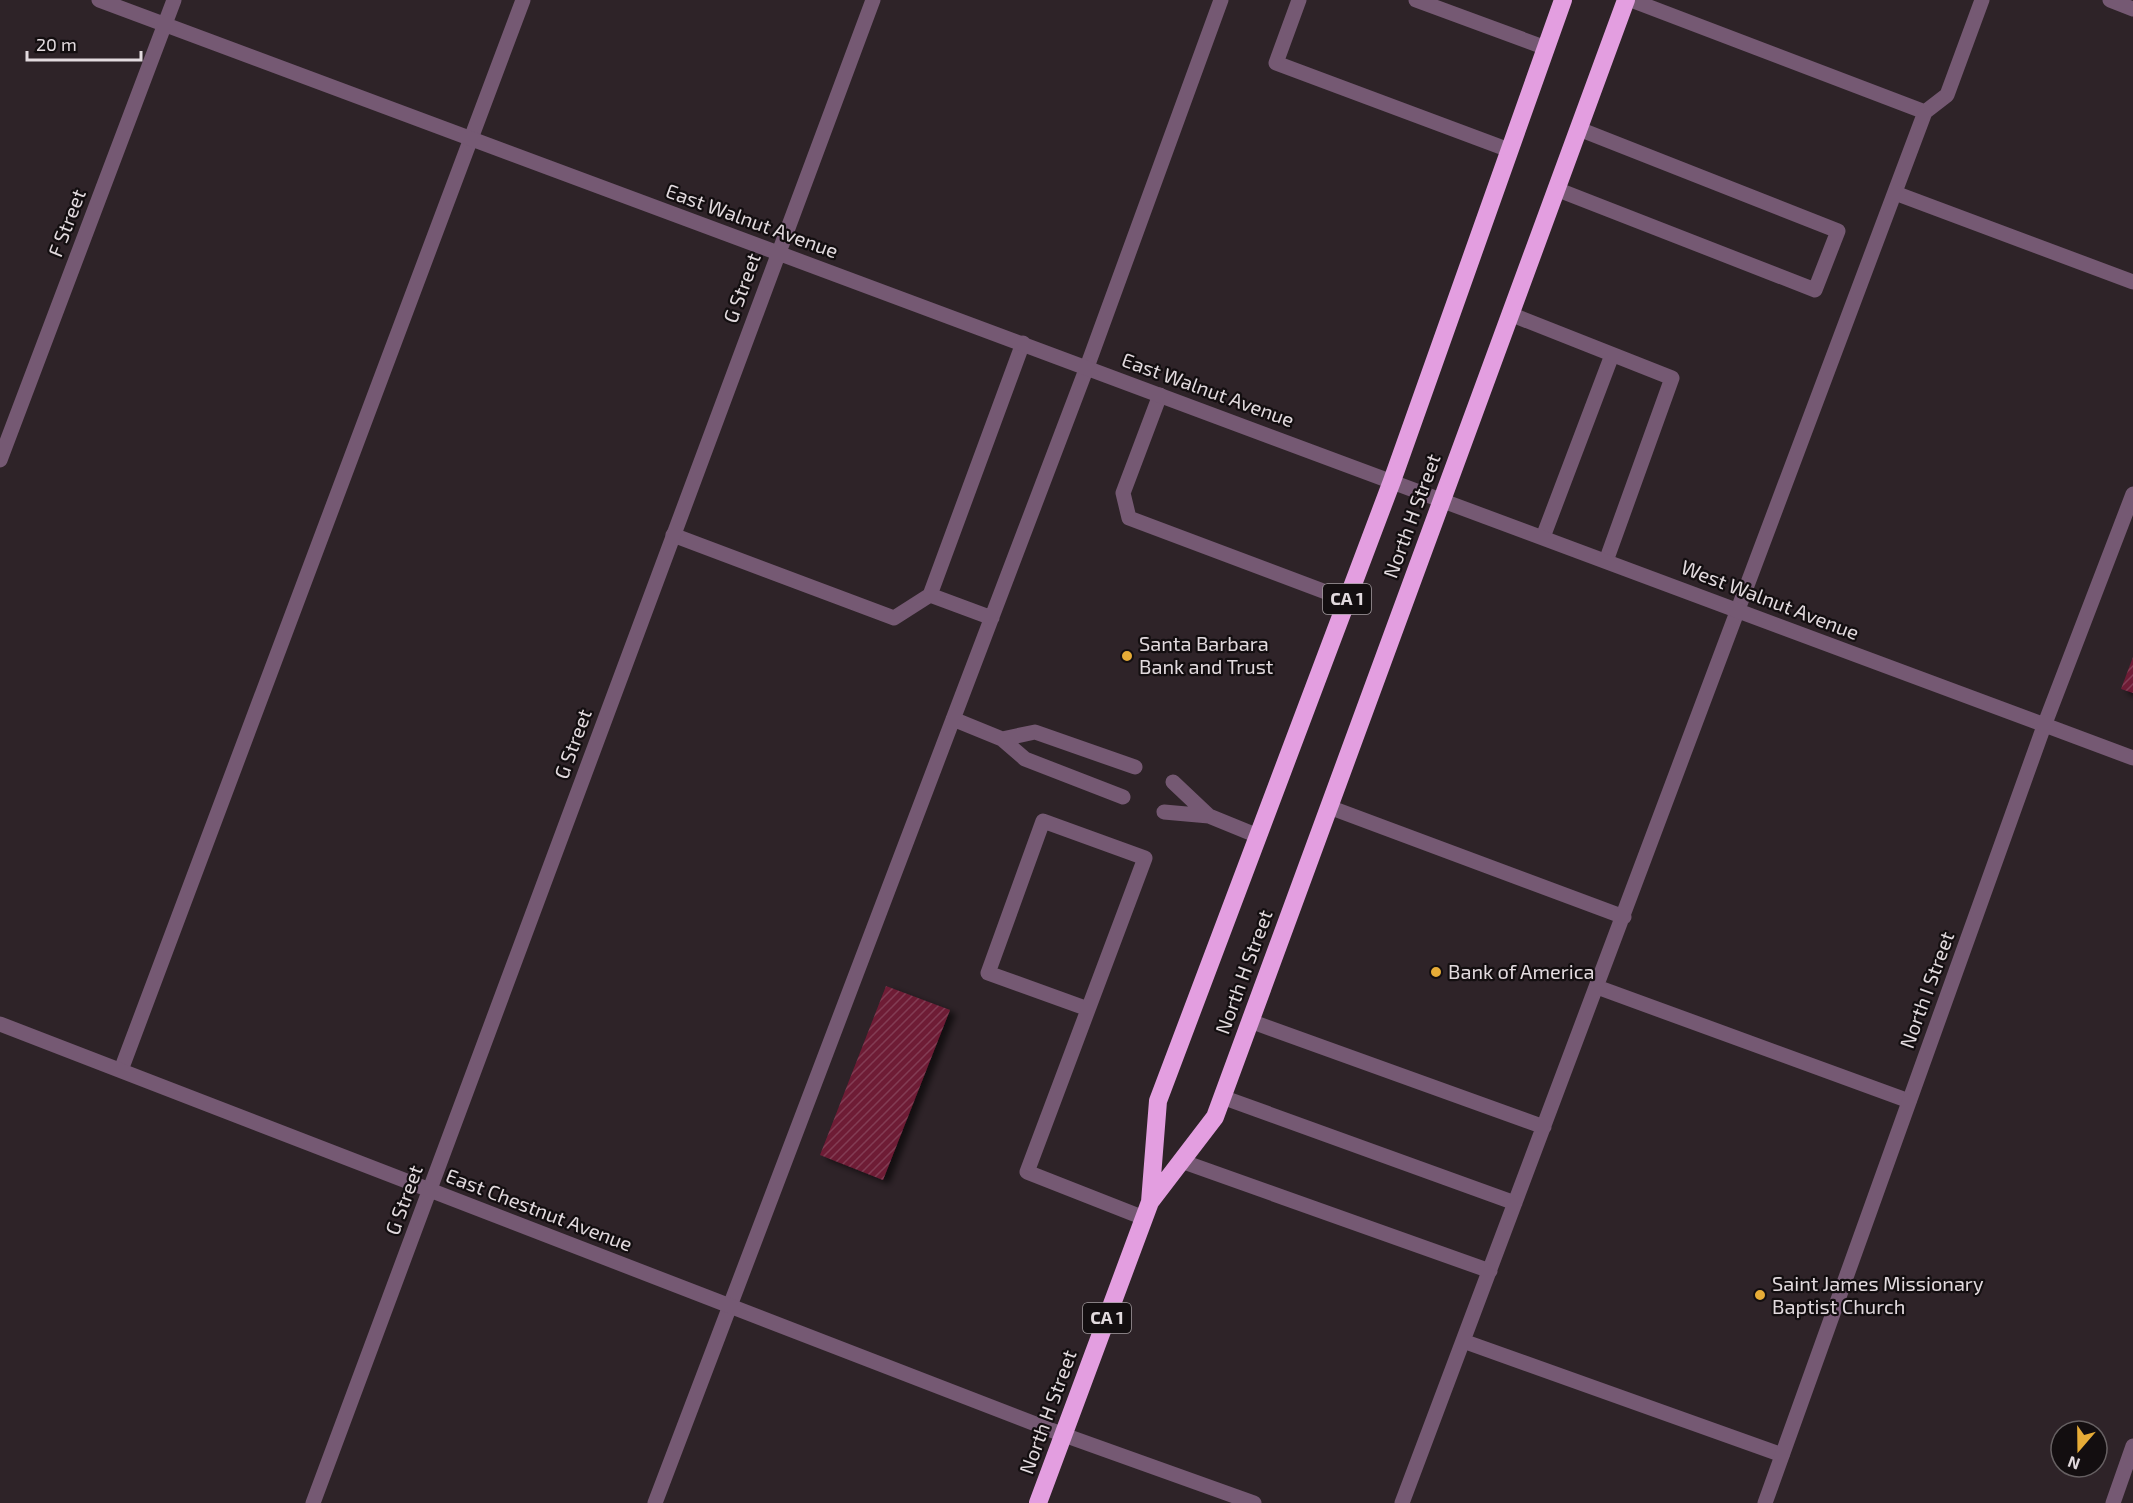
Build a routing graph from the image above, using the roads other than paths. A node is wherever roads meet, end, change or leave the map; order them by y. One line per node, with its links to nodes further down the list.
1 (99, 0): 13 (street, East Walnut Avenue)
2 (174, 0): 13 (street, F Street)
3 (523, 0): 17 (street)
4 (873, 0): 21 (street, G Street)
5 (1221, 0): 26 (street)
6 (1299, 0): 18 (street)
7 (1416, 0): 14 (street)
8 (1563, 0): 14 (highway, North H Street / CA 1)
9 (1629, 0): 15 (street); 16 (highway, North H Street / CA 1)
10 (1982, 0): 15 (street)
11 (2110, 0): 12 (street)
12 (2133, 9)
13 (164, 25): 17 (street, East Walnut Avenue); 28 (street, F Street)
14 (1546, 48): 18 (highway, North H Street / CA 1)
15 (1925, 112): 20 (street)
16 (1579, 129): 19 (highway, North H Street / CA 1); 19 (street)
17 (473, 140): 21 (street, East Walnut Avenue); 55 (street)
18 (1509, 150): 29 (highway, North H Street / CA 1)
19 (1556, 189): 23 (highway, North H Street / CA 1)
20 (1895, 193): 22 (street); 37 (street)
21 (778, 253): 24 (street, East Walnut Avenue); 32 (street, G Street)
22 (2133, 282)
23 (1510, 314): 25 (street); 31 (highway, North H Street / CA 1)
24 (1023, 343): 26 (street, East Walnut Avenue); 35 (street)
25 (1612, 355): 33 (street); 34 (street)
26 (1087, 367): 27 (street, East Walnut Avenue); 38 (street)
27 (1160, 395): 29 (street, East Walnut Avenue); 36 (street)
28 (0, 460)
29 (1392, 481): 31 (street, West Walnut Avenue); 36 (highway, North H Street / CA 1)
30 (2133, 494): 40 (street, North I Street)
31 (1442, 499): 33 (street, West Walnut Avenue); 46 (highway, North H Street / CA 1)
32 (673, 535): 35 (street); 60 (street, G Street)
33 (1543, 537): 34 (street, West Walnut Avenue)
34 (1606, 561): 37 (street, West Walnut Avenue)
35 (930, 595): 38 (street)
36 (1347, 600): 49 (highway, North H Street / CA 1)
37 (1739, 611): 40 (street, West Walnut Avenue); 50 (street)
38 (992, 618): 39 (street)
39 (953, 719): 41 (street); 64 (street)
40 (2044, 726): 42 (street, West Walnut Avenue); 57 (street, North I Street)
41 (1002, 739): 43 (street); 45 (street)
42 (2133, 758)
43 (1134, 767)
44 (1173, 782): 48 (street)
45 (1123, 797)
46 (1329, 807): 50 (street); 53 (highway, North H Street / CA 1)
47 (1164, 812): 48 (street)
48 (1209, 816): 49 (street)
49 (1258, 836): 62 (highway, North H Street / CA 1)
50 (1624, 917): 51 (street)
51 (1597, 987): 57 (street); 58 (street)
52 (1088, 1009): 52 (street); 62 (street)
53 (1250, 1021): 56 (highway, North H Street / CA 1); 58 (street)
54 (0, 1024): 55 (street, East Chestnut Avenue)
55 (121, 1071): 60 (street, East Chestnut Avenue)
56 (1222, 1097): 59 (highway, North H Street / CA 1); 61 (street)
57 (1909, 1101): 68 (street, North I Street)
58 (1544, 1127): 61 (street)
59 (1181, 1161): 62 (highway, North H Street / CA 1); 63 (street)
60 (430, 1190): 64 (street, East Chestnut Avenue); 69 (street, G Street)
61 (1515, 1203): 63 (street)
62 (1147, 1210): 66 (highway, North H Street / CA 1)
63 (1490, 1271): 65 (street)
64 (730, 1306): 66 (street, East Chestnut Avenue); 70 (street)
65 (1463, 1341): 68 (street); 73 (street)
66 (1064, 1435): 71 (highway, North H Street / CA 1); 72 (street, East Chestnut Avenue)
67 (2133, 1446): 75 (street)
68 (1782, 1455): 74 (street, North I Street)
69 (313, 1503)
70 (655, 1503)
71 (1038, 1503)
72 (1254, 1503)
73 (1402, 1503)
74 (1765, 1503)
75 (2113, 1503)

